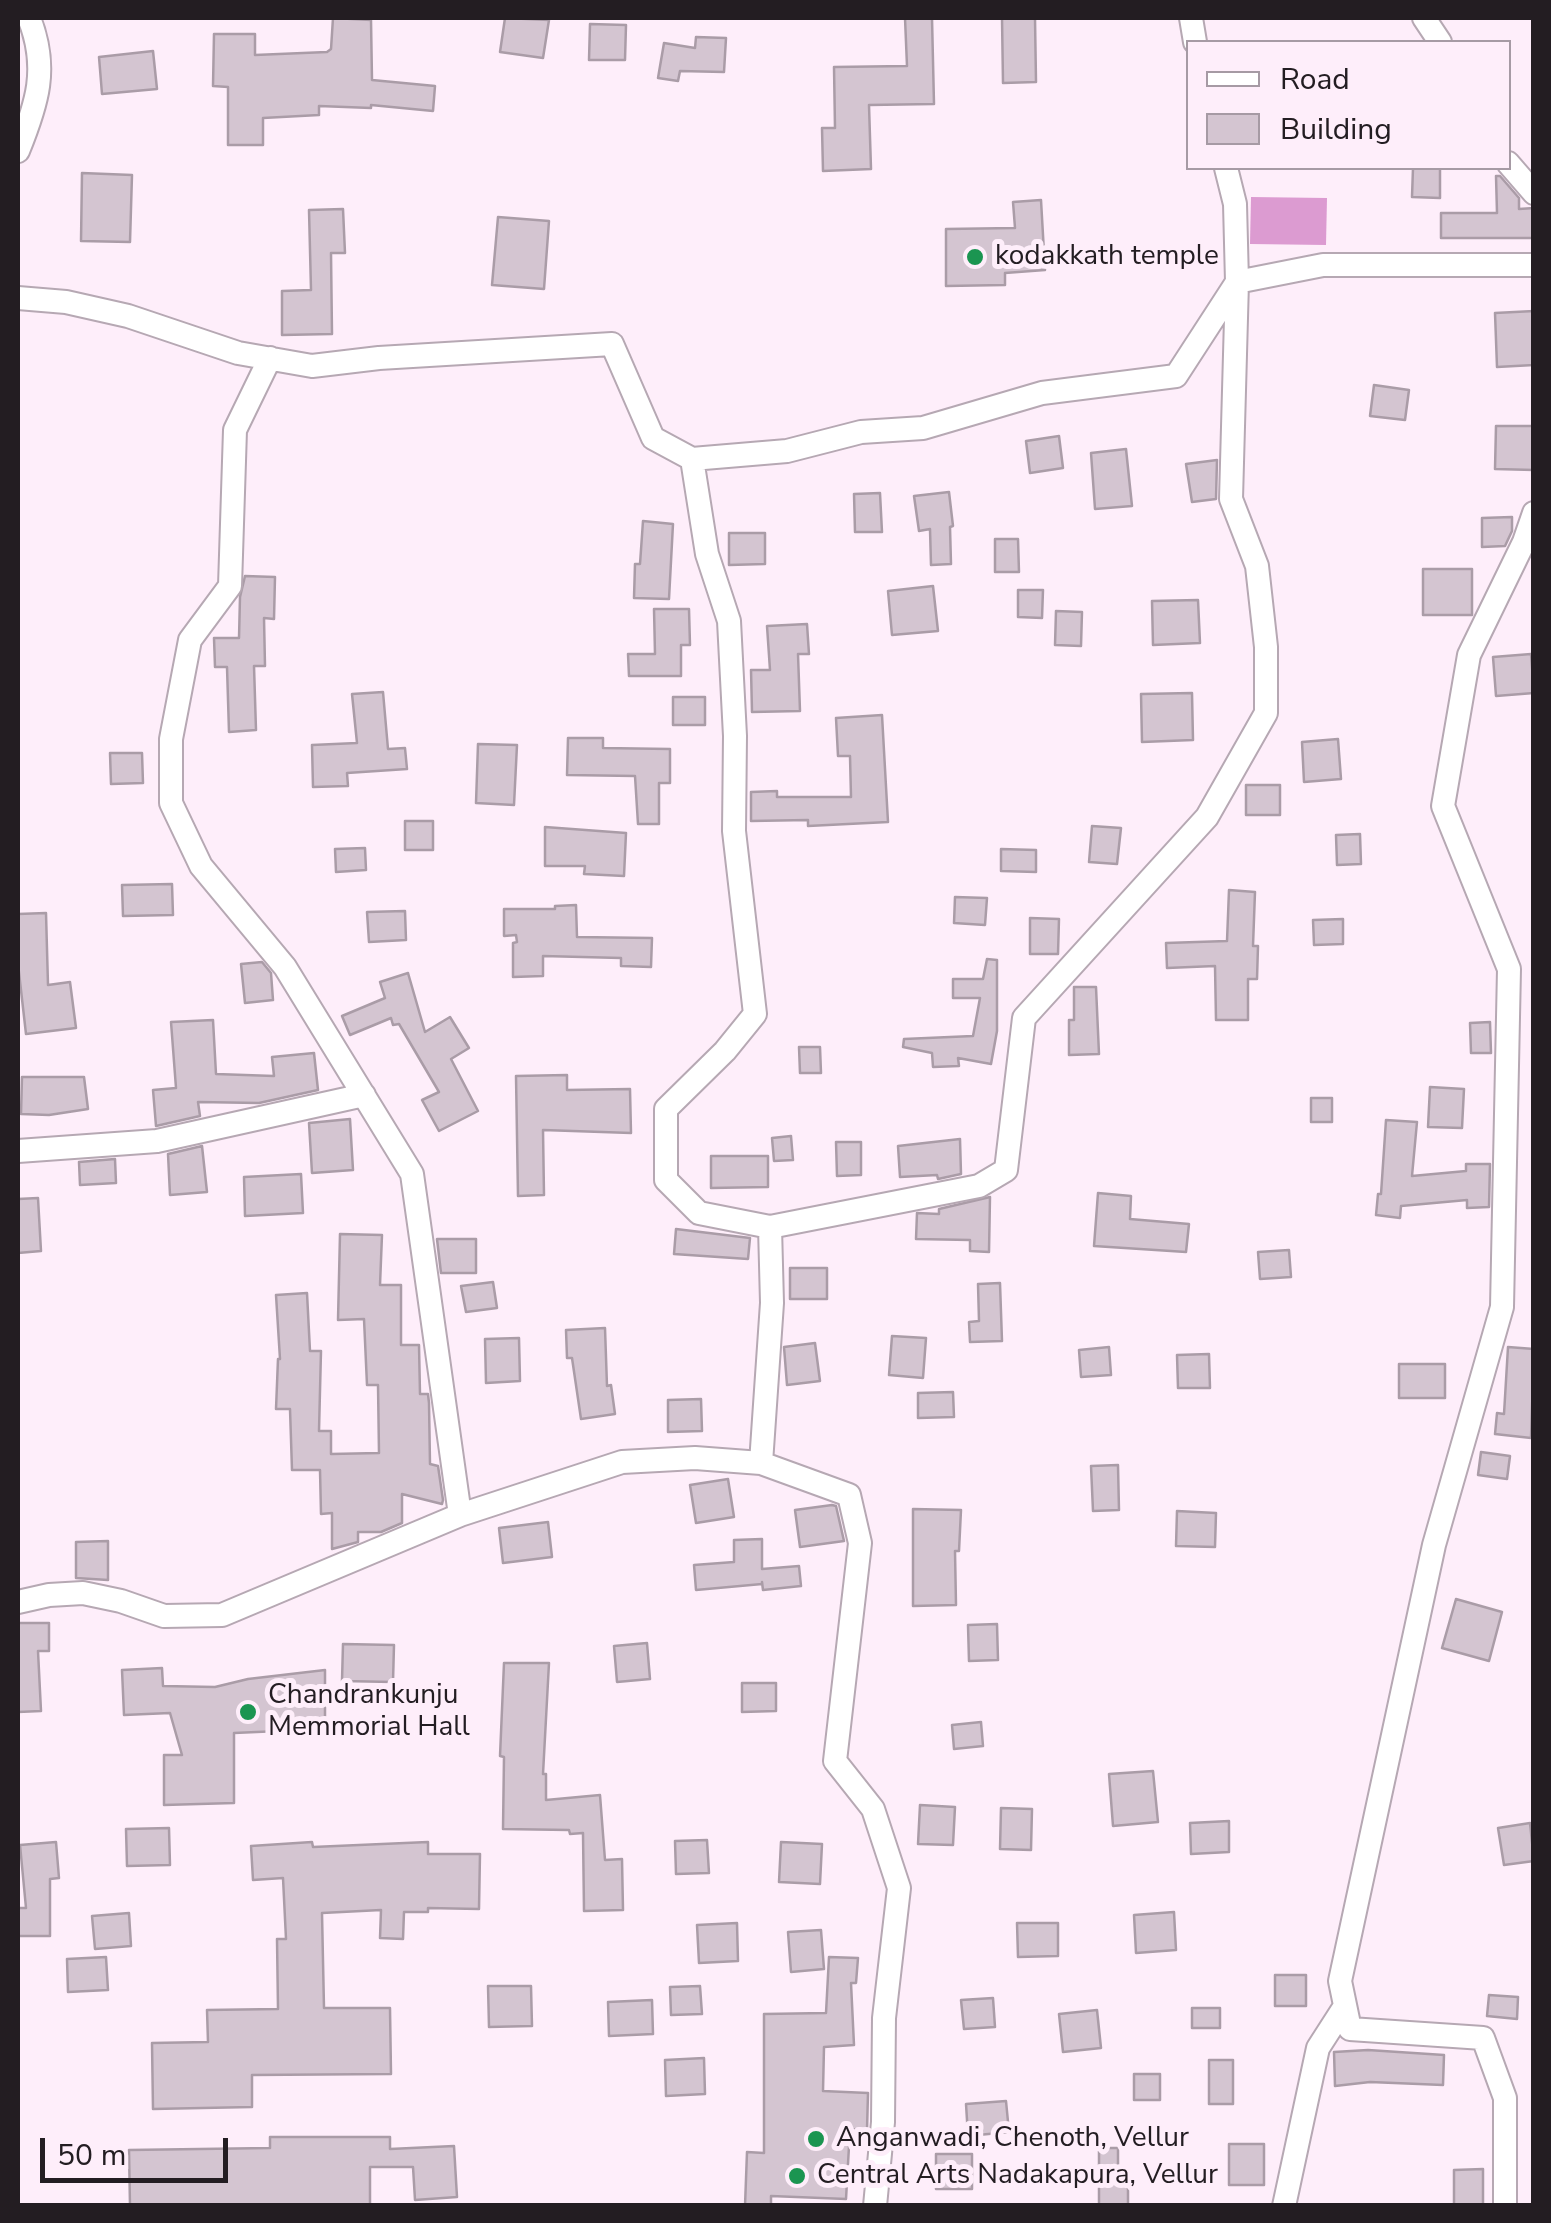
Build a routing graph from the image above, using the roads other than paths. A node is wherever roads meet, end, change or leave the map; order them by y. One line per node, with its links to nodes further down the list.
1 (29, 18): 4 (street)
2 (1424, 18): 3 (street)
3 (1439, 40)
4 (18, 152)
5 (1511, 167): 7 (street)
6 (1226, 170): 9 (street)
7 (1534, 194)
8 (1534, 265): 9 (street)
9 (1238, 282): 12 (street); 16 (street)
10 (18, 298): 11 (street)
11 (270, 358): 12 (street); 14 (street)
12 (692, 459): 16 (street)
13 (1534, 513): 20 (street)
14 (364, 1096): 15 (street); 18 (street)
15 (18, 1150)
16 (770, 1226): 17 (street)
17 (760, 1462): 18 (street); 21 (street)
18 (460, 1514): 19 (street)
19 (18, 1602)
20 (1346, 2006): 22 (street); 23 (street)
21 (875, 2206)
22 (1284, 2206)
23 (1505, 2206)

